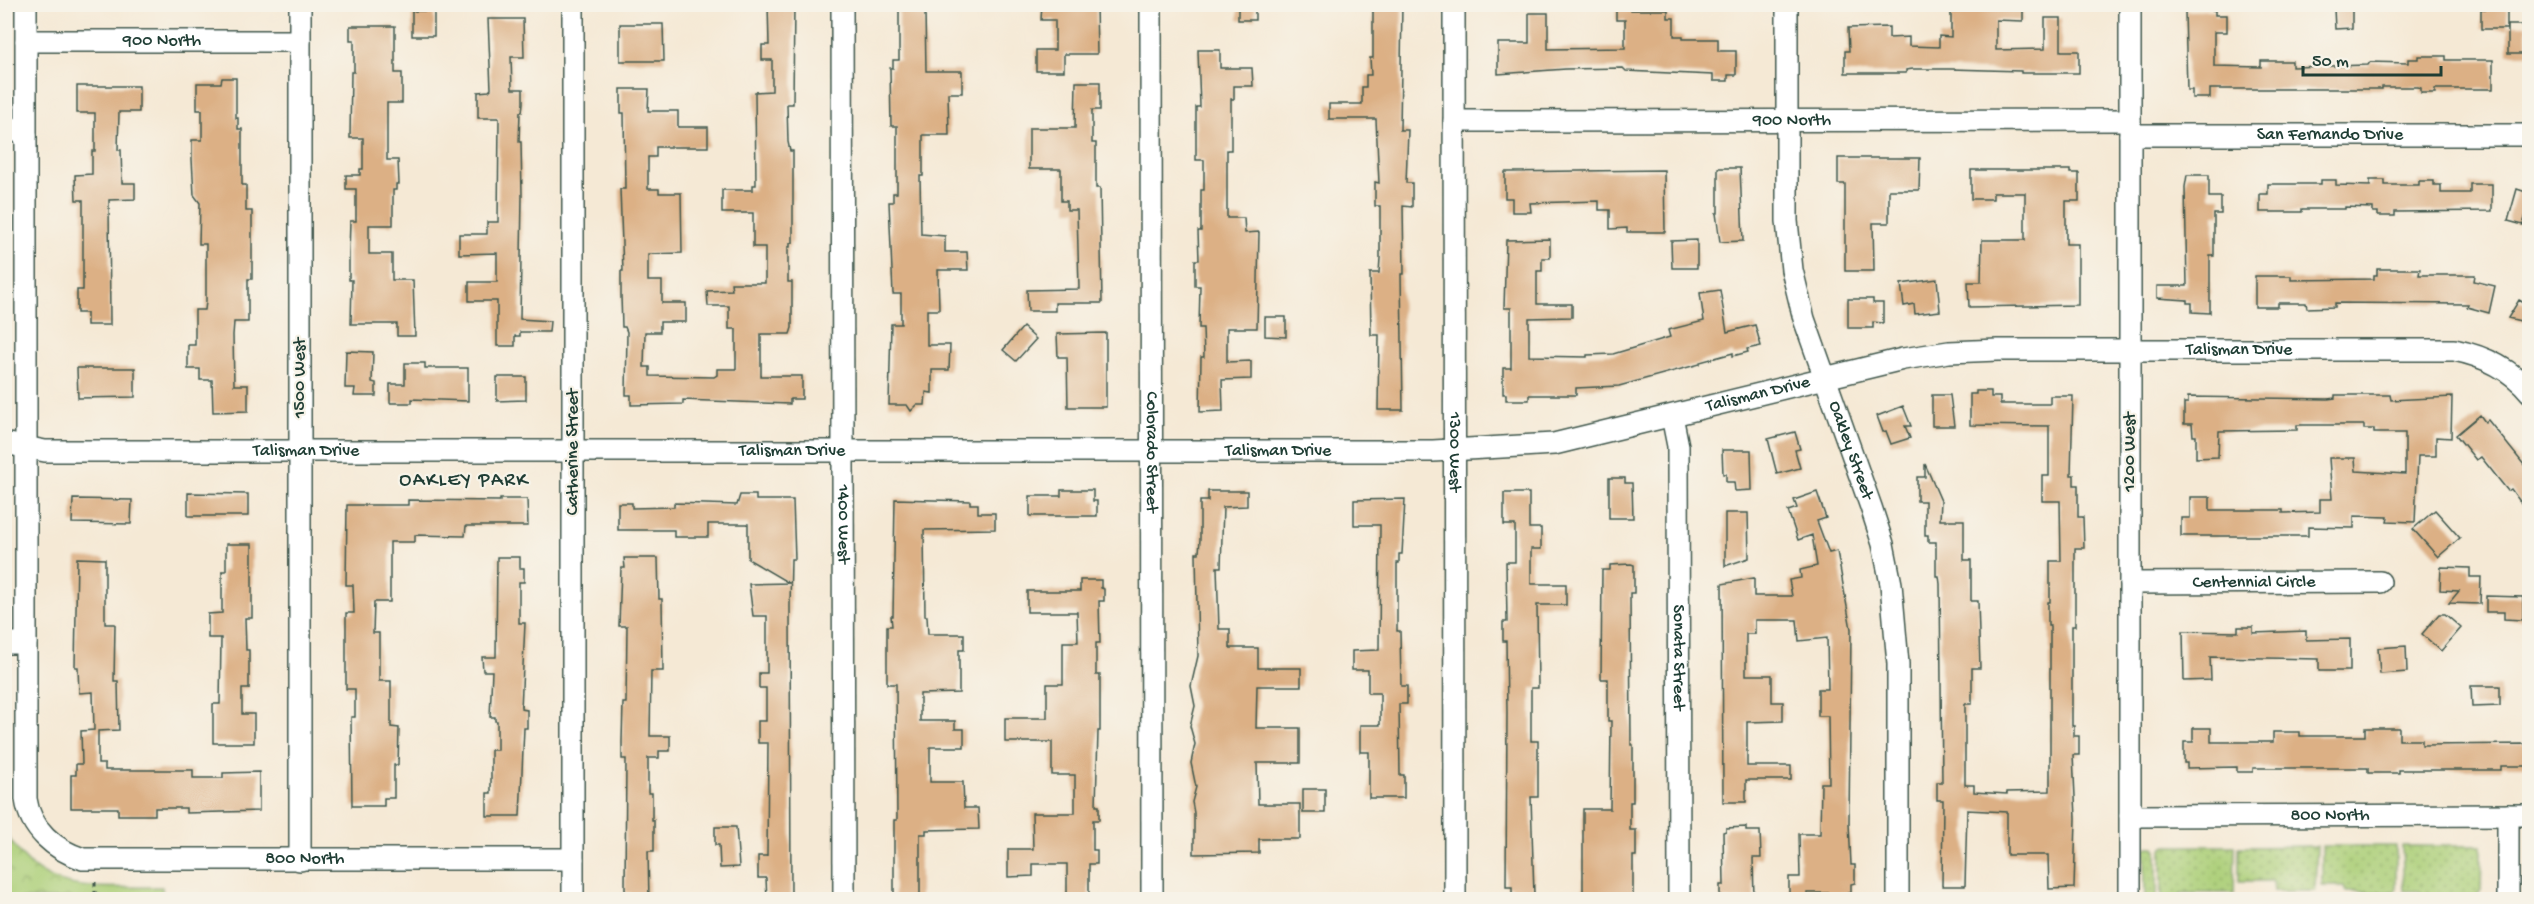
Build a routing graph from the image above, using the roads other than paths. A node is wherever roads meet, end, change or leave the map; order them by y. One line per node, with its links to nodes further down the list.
1 (26, 4): 9 (street)
2 (300, 4): 10 (street, 1500 West)
3 (573, 4): 25 (street, Catherine Street)
4 (842, 4): 26 (street, 1400 West)
5 (1151, 4): 27 (street, Colorado Street)
6 (1454, 4): 11 (street, 1300 West)
7 (1787, 4): 12 (street, Oakley Street)
8 (2130, 4): 14 (street, 1200 West)
9 (26, 41): 10 (street, 900 North); 16 (street)
10 (300, 41): 24 (street, 1500 West)
11 (1454, 121): 12 (street, 900 North); 23 (street, 1300 West)
12 (1787, 121): 14 (street, 900 North); 18 (street, Oakley Street)
13 (4, 124): 16 (street)
14 (2130, 128): 15 (street, San Fernando Drive); 17 (street, 1200 West)
15 (2529, 135)
16 (26, 136): 22 (street)
17 (2130, 350): 18 (street, Talisman Drive); 19 (street, Talisman Drive); 29 (street, 1200 West)
18 (1825, 378): 20 (street, Talisman Drive); 41 (street, Oakley Street)
19 (2529, 392)
20 (1672, 416): 23 (street, Talisman Drive); 40 (street, Sonata Street)
21 (4, 443): 22 (street, Talisman Drive)
22 (26, 447): 24 (street, Talisman Drive); 31 (street)
23 (1455, 450): 27 (street, Talisman Drive); 39 (street, 1300 West)
24 (300, 451): 25 (street, Talisman Drive); 35 (street, 1500 West)
25 (573, 451): 26 (street, Talisman Drive); 34 (street, Catherine Street)
26 (843, 451): 27 (street, Talisman Drive); 37 (street, 1400 West)
27 (1151, 451): 38 (street, Colorado Street)
28 (2380, 582): 29 (street, Centennial Circle)
29 (2130, 583): 33 (street, 1200 West)
30 (4, 643): 31 (street)
31 (26, 643): 35 (street, 800 North)
32 (2519, 815): 33 (street, 800 North); 43 (street)
33 (2130, 816): 42 (street, 1200 West)
34 (573, 859): 35 (street, 800 North); 36 (street, Catherine Street)
35 (300, 860)
36 (573, 900)
37 (844, 900)
38 (1152, 900)
39 (1455, 900)
40 (1679, 900)
41 (1898, 900)
42 (2130, 900)
43 (2508, 900)

